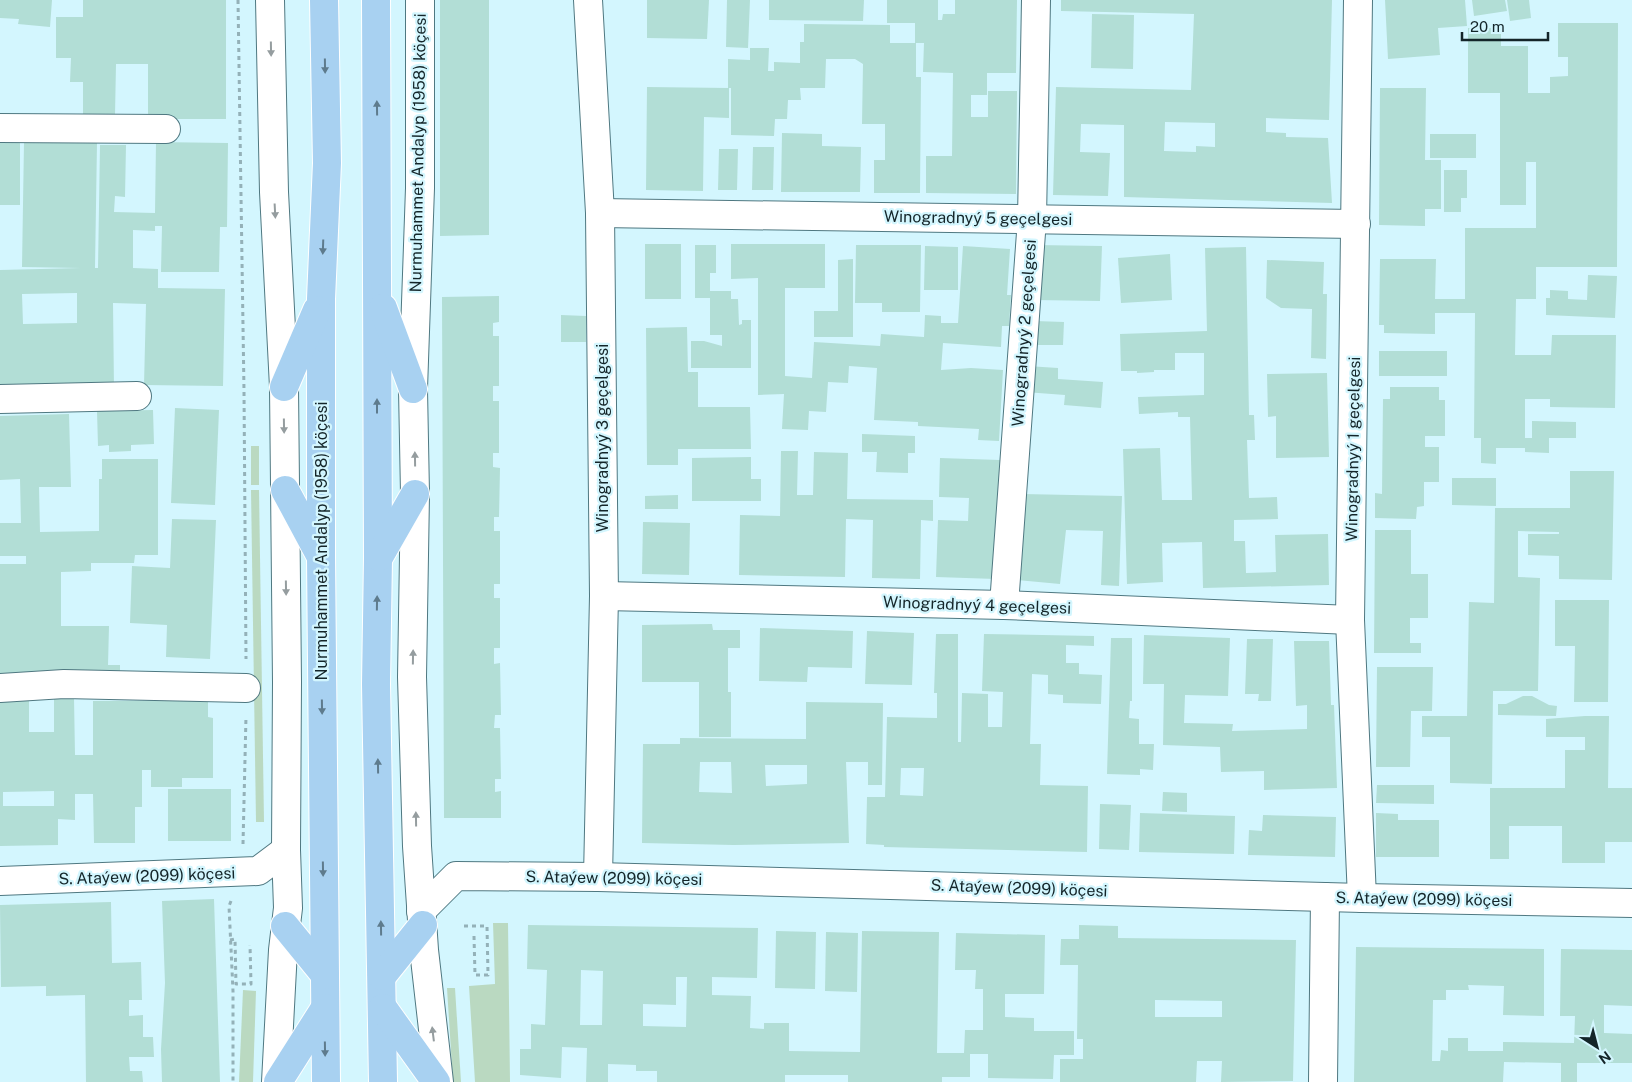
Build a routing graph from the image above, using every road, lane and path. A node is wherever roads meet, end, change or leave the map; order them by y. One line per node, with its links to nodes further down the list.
1 (238, 0): 28 (path)
2 (270, 0): 16 (street, one-way to 16)
3 (324, 0): 15 (main road, Nurmuhammet Andalyp (1958) köçesi, one-way to 15)
4 (376, 0): 14 (main road, one-way to 4)
5 (420, 0): 17 (street, Nurmuhammet Andalyp (1958) köçesi)
6 (588, 0): 11 (street, Winogradnyý 3 geçelgesi)
7 (1036, 0): 12 (street, Winogradnyý 2 geçelgesi)
8 (1358, 0): 13 (street, Winogradnyý 1 geçelgesi)
9 (0, 128): 10 (street)
10 (166, 129)
11 (600, 214): 12 (street, Winogradnyý 5 geçelgesi); 24 (street, Winogradnyý 3 geçelgesi)
12 (1032, 218): 13 (street, Winogradnyý 5 geçelgesi); 25 (street, Winogradnyý 2 geçelgesi)
13 (1356, 224): 26 (street, Winogradnyý 1 geçelgesi)
14 (377, 291): 17 (main road); 23 (main road, one-way to 14)
15 (321, 299): 16 (main road); 22 (main road, Nurmuhammet Andalyp (1958) köçesi)
16 (284, 387): 20 (street, one-way to 20)
17 (413, 388): 21 (street, Nurmuhammet Andalyp (1958) köçesi, one-way to 17)
18 (137, 396): 19 (street)
19 (0, 399)
20 (285, 490): 22 (main road); 30 (street, one-way to 30)
21 (415, 494): 23 (main road); 29 (street, Nurmuhammet Andalyp (1958) köçesi, one-way to 21)
22 (321, 557): 44 (main road, Nurmuhammet Andalyp (1958) köçesi, one-way to 44)
23 (378, 558): 45 (main road, one-way to 23)
24 (604, 596): 25 (street, Winogradnyý 4 geçelgesi); 33 (street, Winogradnyý 3 geçelgesi)
25 (1004, 605): 26 (street, Winogradnyý 4 geçelgesi)
26 (1350, 620): 36 (street, Winogradnyý 1 geçelgesi)
27 (0, 688): 28 (street)
28 (246, 688): 31 (path)
29 (417, 846): 32 (street); 39 (street, Nurmuhammet Andalyp (1958) köçesi)
30 (286, 850): 31 (street, S. Ataýew (2099) köçesi); 38 (street)
31 (250, 872): 34 (street, S. Ataýew (2099) köçesi); 38 (street); 42 (path)
32 (456, 876): 33 (street, S. Ataýew (2099) köçesi); 39 (street)
33 (598, 876): 35 (street, S. Ataýew (2099) köçesi)
34 (0, 881)
35 (1325, 897): 36 (street, S. Ataýew (2099) köçesi); 53 (street)
36 (1362, 898): 37 (street, S. Ataýew (2099) köçesi)
37 (1632, 903)
38 (286, 917): 44 (main road); 49 (street)
39 (422, 918): 45 (main road); 52 (street, Nurmuhammet Andalyp (1958) köçesi, one-way to 39)
40 (464, 926): 41 (path)
41 (474, 936)
42 (230, 940): 43 (path); 48 (path)
43 (250, 945)
44 (324, 975): 46 (main road, Nurmuhammet Andalyp (1958) köçesi)
45 (382, 976): 47 (main road)
46 (325, 1008): 49 (main road); 50 (main road, Nurmuhammet Andalyp (1958) köçesi, one-way to 50)
47 (383, 1008): 51 (main road); 52 (main road)
48 (232, 1082)
49 (277, 1082)
50 (326, 1082)
51 (383, 1082)
52 (437, 1082)
53 (1324, 1082)

